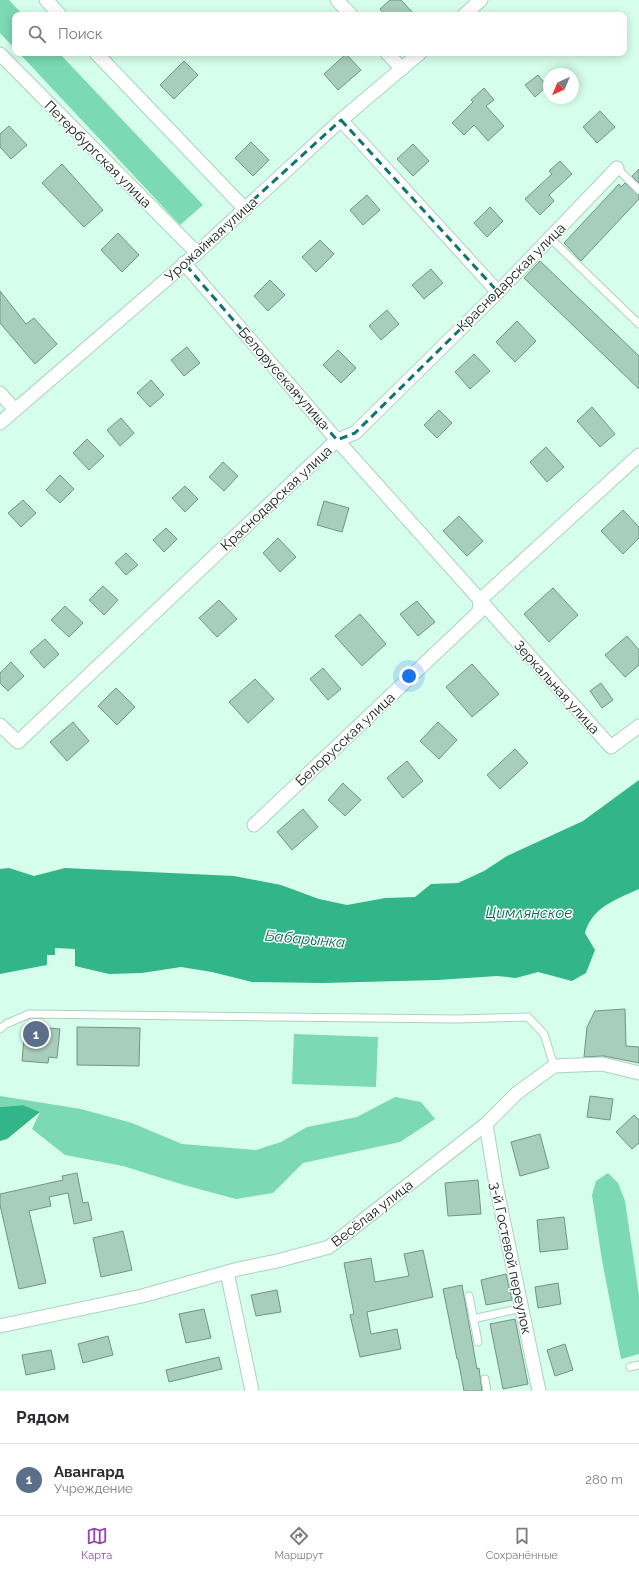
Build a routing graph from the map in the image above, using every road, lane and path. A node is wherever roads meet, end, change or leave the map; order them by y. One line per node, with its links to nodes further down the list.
1 (46, 0): 4 (street)
2 (337, 0): 5 (street)
3 (481, 0): 6 (street)
4 (57, 12)
5 (348, 12)
6 (467, 12)
7 (0, 54): 17 (street, Петербургская улица)
8 (99, 56): 15 (street)
9 (390, 56): 11 (street)
10 (417, 56): 11 (street, Урожайная улица)
11 (402, 69): 12 (street, Урожайная улица)
12 (341, 120): 15 (street, Урожайная улица); 19 (street)
13 (617, 168): 14 (lane); 16 (street, Краснодарская улица)
14 (639, 190)
15 (245, 209): 17 (street, Урожайная улица)
16 (550, 238): 19 (street, Краснодарская улица); 20 (lane)
17 (196, 253): 18 (street, Урожайная улица)
18 (184, 263): 22 (street, Урожайная улица); 24 (street, Белорусская улица)
19 (498, 292): 24 (street, Краснодарская улица)
20 (639, 324)
21 (0, 393): 22 (street)
22 (15, 410): 23 (street, Урожайная улица)
23 (0, 423)
24 (337, 440): 26 (street, Белорусская улица); 27 (street, Краснодарская улица)
25 (639, 455): 26 (street, Белорусская улица)
26 (480, 600): 28 (street, Зеркальная улица); 29 (street, Белорусская улица)
27 (0, 724)
28 (639, 726)
29 (254, 825)
30 (0, 1029): 31 (lane)
31 (554, 1066): 32 (street); 33 (street, Весёлая улица)
32 (639, 1073)
33 (486, 1124): 34 (street, Весёлая улица); 36 (street, 3-й Гостевой переулок)
34 (227, 1272): 38 (street, Весёлая улица); 43 (street)
35 (469, 1296): 37 (lane)
36 (522, 1308): 37 (lane); 45 (street, 3-й Гостевой переулок)
37 (473, 1319): 39 (lane)
38 (0, 1326)
39 (478, 1342)
40 (639, 1365): 41 (lane)
41 (630, 1367)
42 (485, 1379): 44 (lane)
43 (252, 1391)
44 (487, 1391)
45 (539, 1391)

